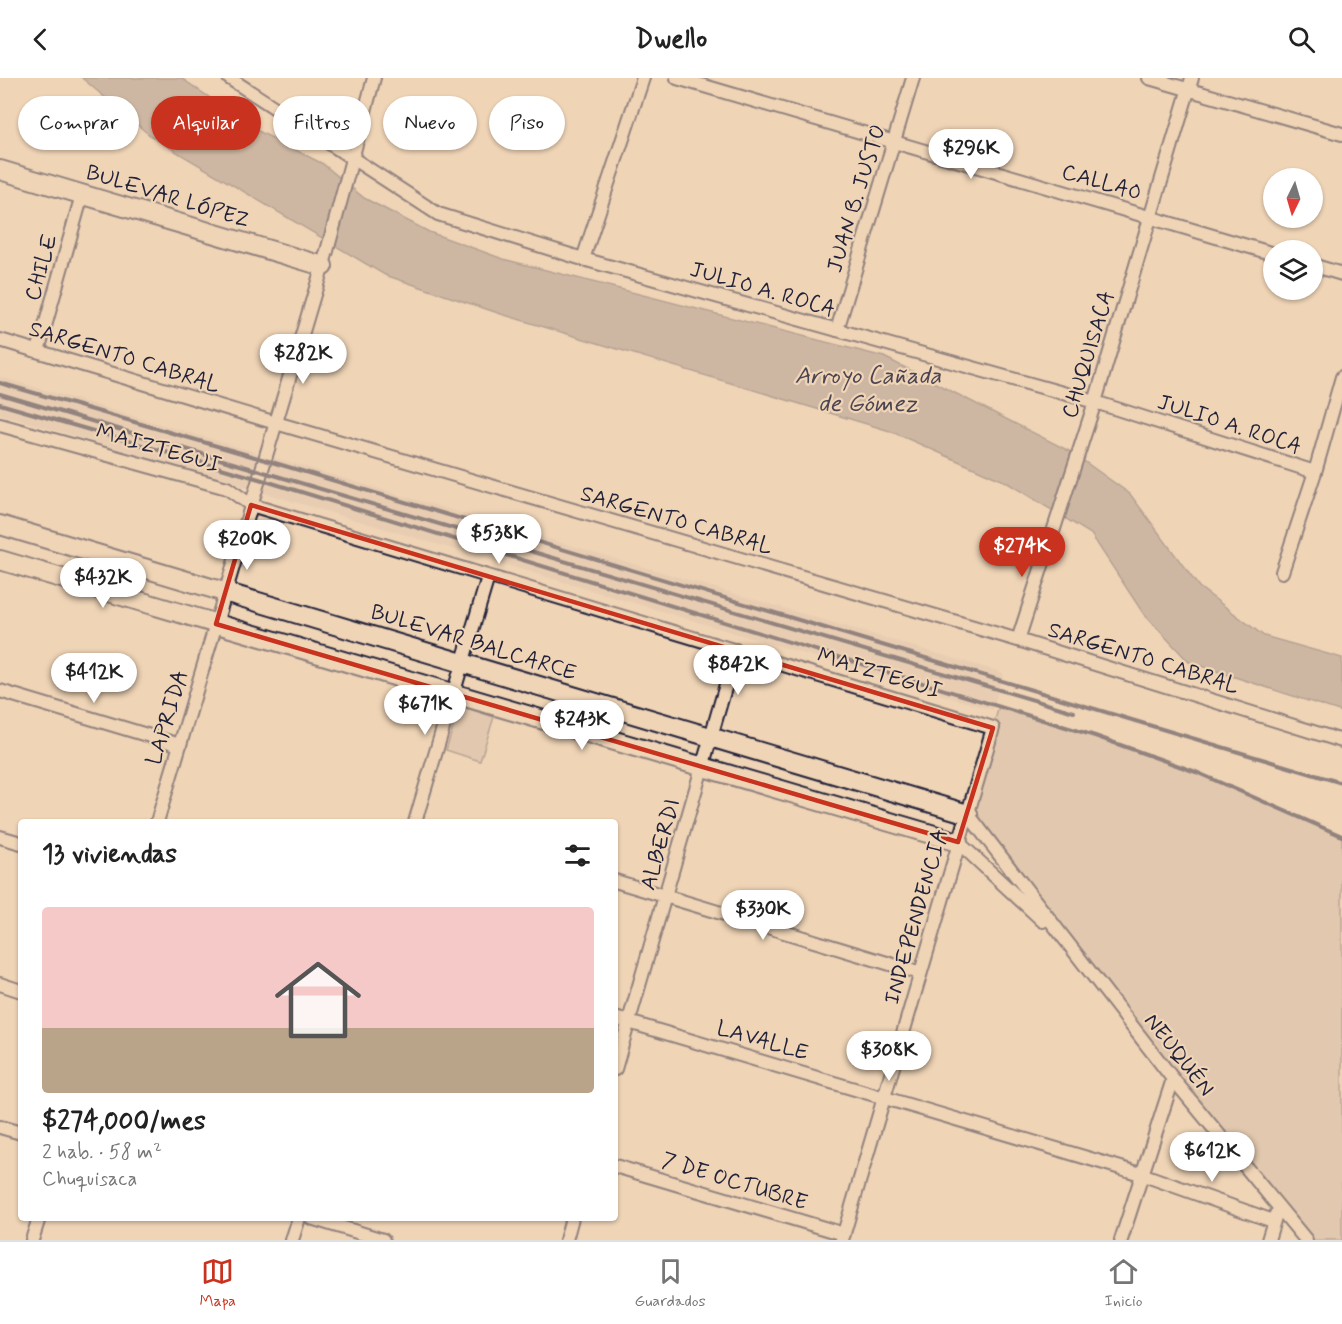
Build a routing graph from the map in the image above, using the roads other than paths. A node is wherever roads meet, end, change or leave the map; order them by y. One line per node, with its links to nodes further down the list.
1 (229, 78): 10 (street, JULIO A. ROCA)
2 (374, 78): 10 (street)
3 (643, 78): 16 (street)
4 (677, 78): 9 (street, CALLAO)
5 (913, 78): 9 (street, JUAN B. JUSTO)
6 (1149, 78): 7 (street)
7 (1191, 84): 8 (street); 13 (street, CHUQUISACA)
8 (1342, 134)
9 (893, 142): 13 (street, CALLAO); 19 (street, JUAN B. JUSTO)
10 (352, 159): 15 (street); 16 (street, JULIO A. ROCA)
11 (0, 170): 12 (main road, BULEVAR LÓPEZ)
12 (82, 195): 15 (main road, BULEVAR LÓPEZ); 21 (street, CHILE)
13 (1151, 218): 14 (street, CALLAO); 23 (street, CHUQUISACA)
14 (1263, 251)
15 (325, 259): 24 (street)
16 (583, 259): 19 (street, JULIO A. ROCA)
17 (1323, 268): 18 (street)
18 (1342, 274)
19 (837, 330): 23 (street, JULIO A. ROCA)
20 (0, 340): 21 (street, SARGENTO CABRAL)
21 (38, 351): 24 (street, SARGENTO CABRAL)
22 (1342, 377): 26 (street)
23 (1095, 402): 26 (street, JULIO A. ROCA); 34 (street, CHUQUISACA)
24 (276, 423): 27 (street); 34 (street, SARGENTO CABRAL)
25 (0, 425): 27 (street, MAIZTEGUI)
26 (1315, 472): 30 (street)
27 (251, 507): 31 (street, MAIZTEGUI); 32 (street, LAPRIDA)
28 (0, 525): 32 (main road, BULEVAR BALCARCE)
29 (0, 560): 33 (main road)
30 (1282, 573)
31 (488, 577): 35 (street, MAIZTEGUI); 36 (street)
32 (225, 592): 33 (street, LAPRIDA); 36 (main road, BULEVAR BALCARCE)
33 (216, 624): 38 (main road); 42 (street, LAPRIDA)
34 (1018, 640): 41 (street, SARGENTO CABRAL)
35 (736, 650): 39 (street, MAIZTEGUI); 40 (street, ALBERDI)
36 (464, 661): 38 (street); 40 (main road, BULEVAR BALCARCE)
37 (0, 692): 42 (street)
38 (454, 694): 43 (main road); 46 (street)
39 (993, 728): 44 (street, INDEPENDENCIA)
40 (711, 736): 43 (street, ALBERDI); 44 (main road, BULEVAR BALCARCE)
41 (1342, 741)
42 (180, 745): 45 (street, LAPRIDA)
43 (702, 767): 49 (main road); 51 (street, ALBERDI)
44 (968, 812): 49 (street, INDEPENDENCIA); 52 (street, NEUQUÉN)
45 (158, 819)
46 (416, 819)
47 (0, 837): 48 (street)
48 (18, 842)
49 (958, 842): 52 (street, NEUQUÉN); 53 (street, INDEPENDENCIA)
50 (618, 882): 51 (street)
51 (666, 896): 53 (street); 57 (street, ALBERDI)
52 (1070, 946): 59 (street, NEUQUÉN)
53 (920, 973): 60 (street, INDEPENDENCIA)
54 (0, 984): 55 (street)
55 (18, 990)
56 (618, 1019): 57 (street, LAVALLE)
57 (628, 1022): 58 (street, ALBERDI); 60 (street, LAVALLE)
58 (618, 1058)
59 (1173, 1079): 64 (street); 65 (street, NEUQUÉN)
60 (884, 1096): 64 (street, LAVALLE); 71 (street, INDEPENDENCIA)
61 (0, 1127): 62 (street)
62 (18, 1133)
63 (618, 1167): 71 (street, 7 DE OCTUBRE)
64 (1141, 1174): 70 (street, LAVALLE); 76 (street)
65 (1278, 1207): 70 (street); 78 (street, NEUQUÉN)
66 (38, 1221): 72 (street)
67 (298, 1221): 73 (street)
68 (321, 1221): 74 (street)
69 (571, 1221): 75 (street)
70 (1273, 1221): 77 (street)
71 (843, 1237)
72 (32, 1240)
73 (292, 1240)
74 (383, 1240)
75 (566, 1240)
76 (1120, 1240)
77 (1268, 1240)
78 (1306, 1240)

